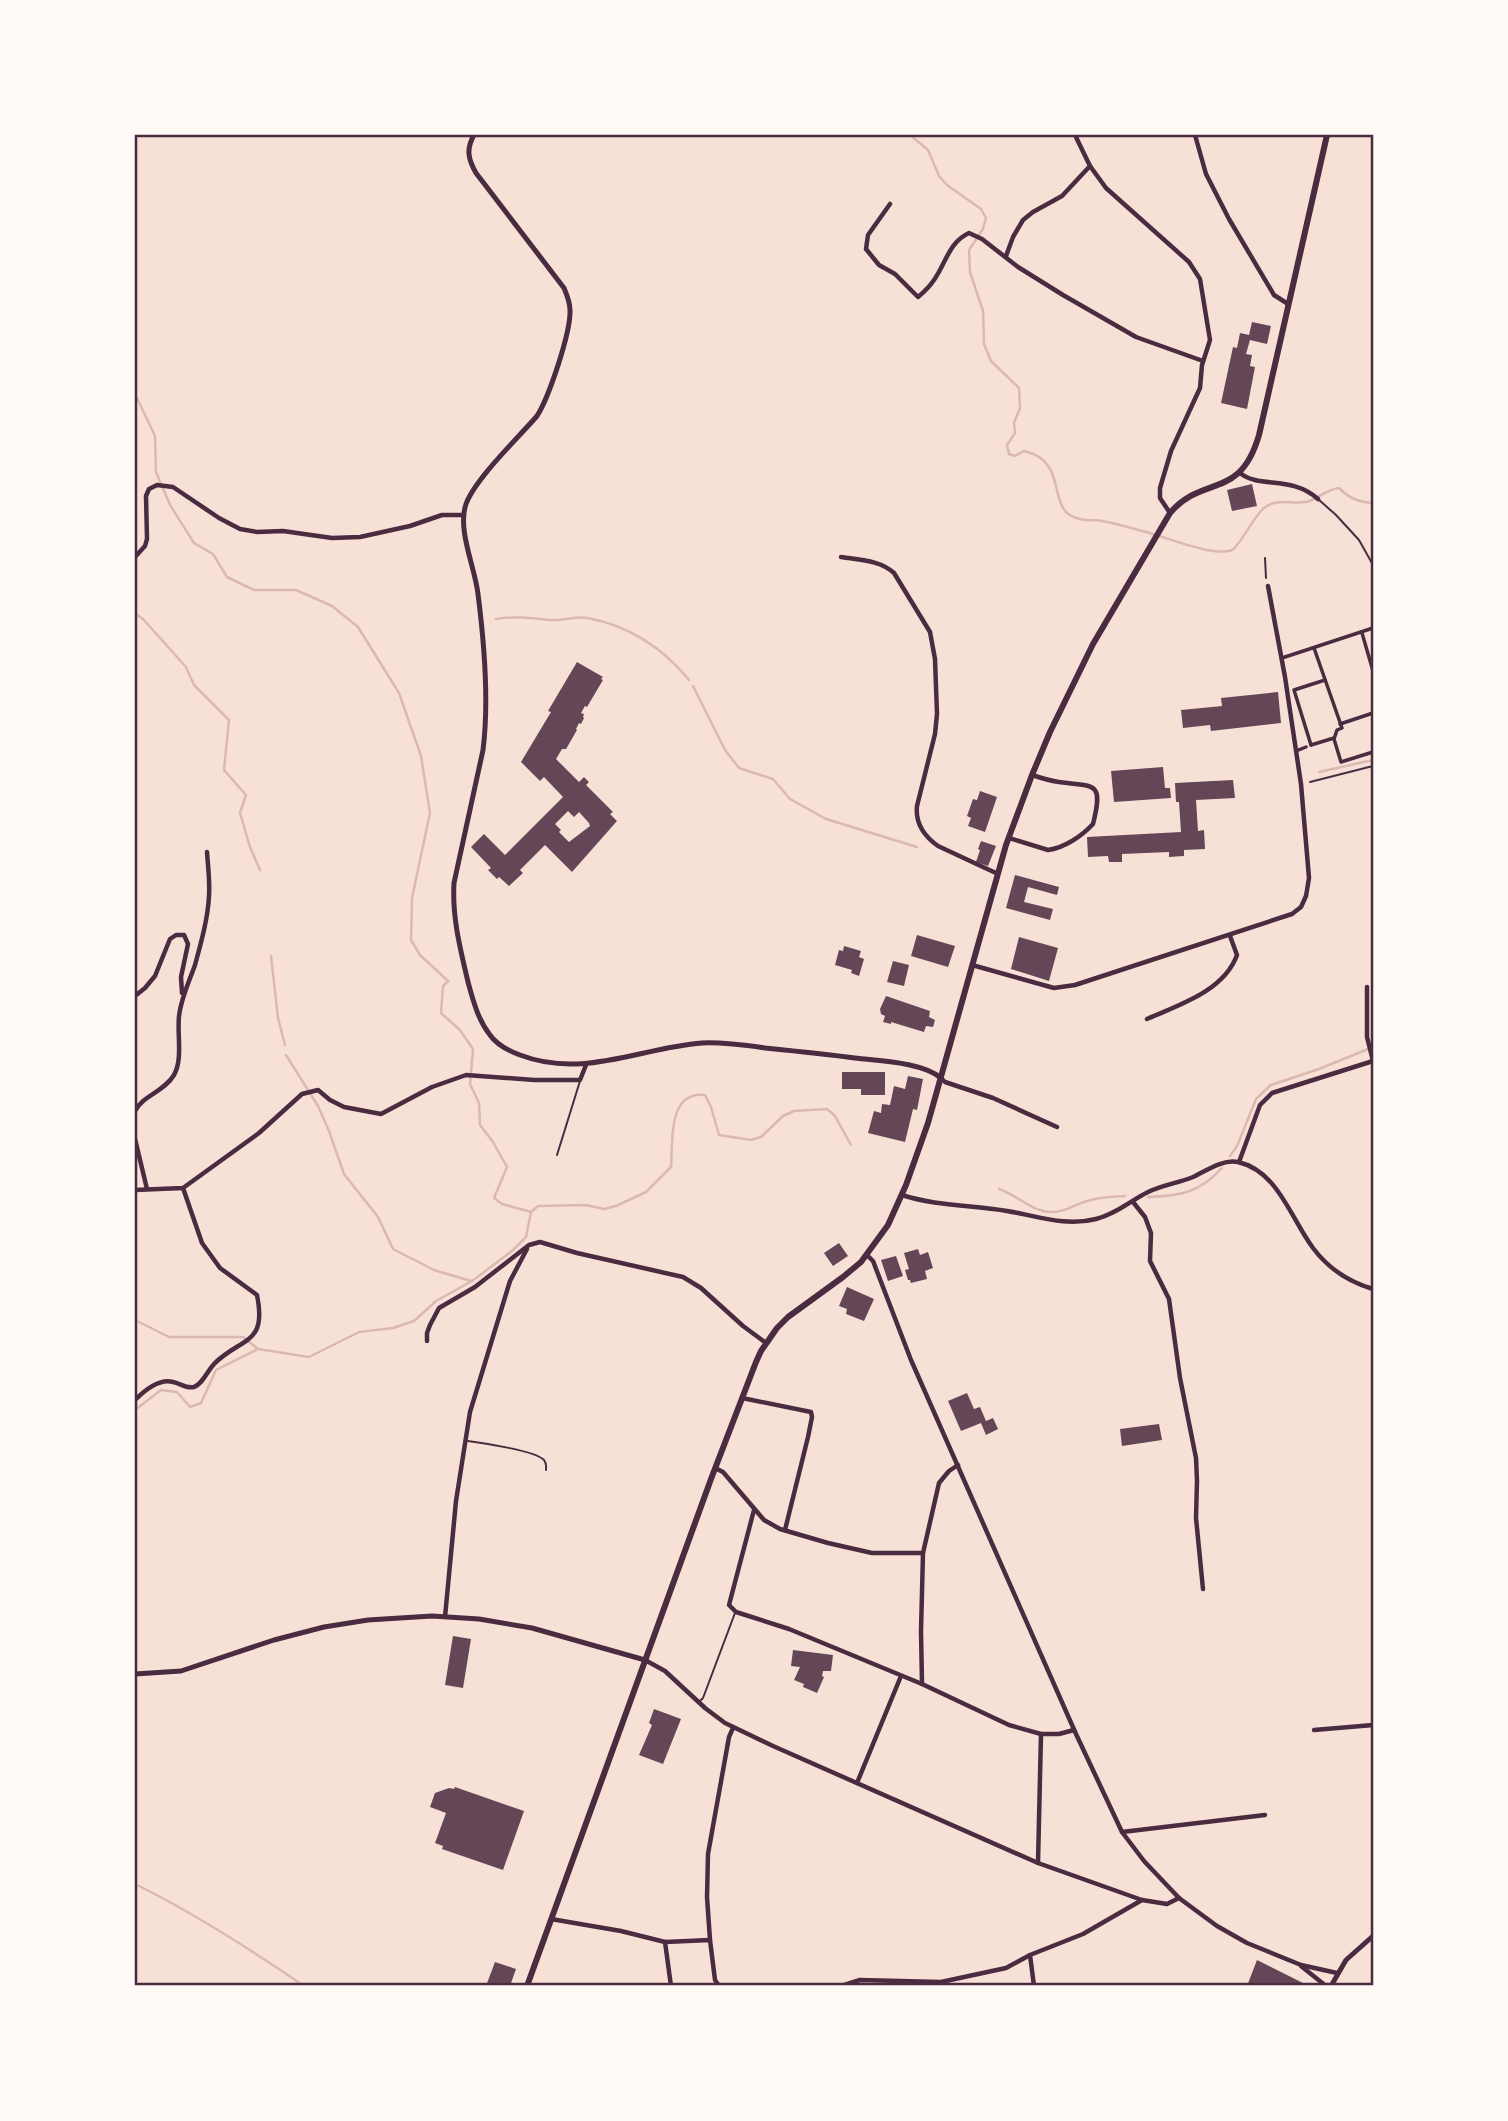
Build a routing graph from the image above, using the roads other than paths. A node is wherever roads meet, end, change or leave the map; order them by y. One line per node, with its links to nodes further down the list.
1 (474, 135): 13 (street)
2 (1075, 135): 5 (street)
3 (1195, 135): 8 (street)
4 (1327, 135): 8 (main road)
5 (1090, 166): 7 (street); 9 (street)
6 (890, 204): 7 (street)
7 (1006, 256): 9 (street)
8 (1288, 304): 10 (main road)
9 (1203, 362): 12 (street)
10 (1240, 473): 11 (street); 12 (main road)
11 (1318, 499): 16 (lane)
12 (1170, 513): 30 (main road)
13 (463, 515): 14 (street); 41 (street)
14 (135, 557)
15 (841, 557): 33 (street)
16 (1373, 565)
17 (1268, 586): 21 (street)
18 (1373, 628): 19 (street)
19 (1362, 633): 20 (street); 22 (street)
20 (1314, 648): 21 (street); 23 (street)
21 (1282, 659): 28 (street)
22 (1373, 671)
23 (1325, 680): 25 (street); 27 (street)
24 (1373, 713): 25 (street)
25 (1340, 724): 26 (street)
26 (1334, 738): 27 (street); 29 (street)
27 (1308, 746): 28 (street)
28 (1296, 751): 34 (street)
29 (1373, 752)
30 (1032, 775): 31 (main road); 31 (street)
31 (1009, 838): 33 (main road)
32 (207, 852): 38 (street)
33 (998, 874): 35 (main road)
34 (1230, 936): 35 (street); 39 (street)
35 (972, 965): 42 (main road)
36 (1367, 987): 40 (street)
37 (135, 996): 38 (street)
38 (183, 996): 44 (street)
39 (1147, 1019)
40 (1373, 1060): 48 (street)
41 (586, 1065): 42 (street); 43 (street)
42 (942, 1078): 45 (street); 52 (main road)
43 (580, 1080): 47 (lane); 49 (street)
44 (135, 1111)
45 (1057, 1127)
46 (135, 1139): 50 (street)
47 (557, 1155)
48 (1239, 1162): 53 (street); 56 (street)
49 (183, 1188): 50 (street); 60 (street)
50 (147, 1189): 51 (street)
51 (135, 1190)
52 (902, 1195): 53 (street); 55 (main road)
53 (1133, 1202): 68 (street)
54 (529, 1245): 57 (street); 58 (street); 61 (street)
55 (867, 1255): 58 (main road); 62 (street)
56 (1373, 1289)
57 (427, 1342)
58 (766, 1343): 59 (main road)
59 (742, 1398): 63 (main road); 66 (street)
60 (135, 1400)
61 (465, 1440): 64 (lane); 70 (street)
62 (958, 1465): 67 (street); 78 (street)
63 (715, 1468): 65 (street); 71 (main road)
64 (547, 1470)
65 (754, 1510): 66 (street); 69 (street)
66 (785, 1530): 67 (street)
67 (923, 1553): 74 (street)
68 (1203, 1589)
69 (736, 1612): 73 (street); 75 (lane)
70 (445, 1616): 71 (street); 72 (street)
71 (645, 1660): 75 (street); 87 (main road)
72 (135, 1674)
73 (901, 1676): 74 (street); 81 (street)
74 (922, 1684): 80 (street)
75 (699, 1702): 77 (street)
76 (1373, 1725): 79 (street)
77 (733, 1728): 81 (street); 89 (street)
78 (1074, 1730): 80 (street); 83 (street)
79 (1314, 1730)
80 (1041, 1734): 84 (street)
81 (858, 1783): 84 (street)
82 (1265, 1815): 83 (street)
83 (1122, 1832): 85 (street)
84 (1038, 1863): 86 (street)
85 (1179, 1898): 86 (street); 92 (street)
86 (1142, 1900): 91 (street)
87 (551, 1919): 90 (street); 95 (main road)
88 (1373, 1936): 93 (street)
89 (710, 1940): 90 (street); 97 (street)
90 (665, 1941): 96 (street)
91 (1030, 1955): 94 (street); 99 (street)
92 (1301, 1965): 93 (street); 100 (street)
93 (1337, 1973): 100 (street)
94 (941, 1984): 98 (street)
95 (527, 1986)
96 (671, 1986)
97 (719, 1986)
98 (841, 1986)
99 (1034, 1986)
100 (1329, 1986)

